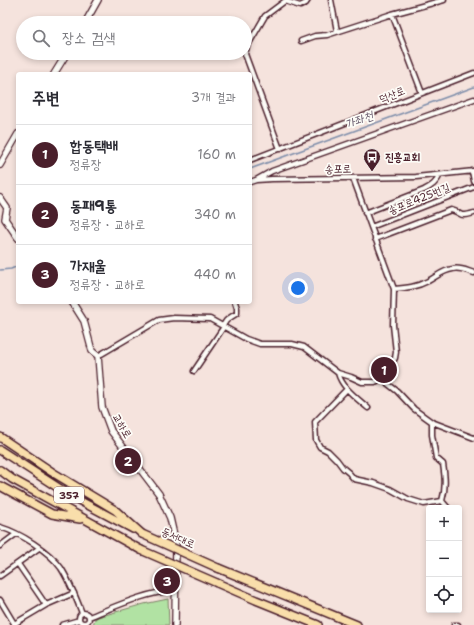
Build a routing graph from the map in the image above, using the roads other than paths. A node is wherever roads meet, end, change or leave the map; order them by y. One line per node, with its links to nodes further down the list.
1 (98, 0): 6 (street)
2 (308, 0): 8 (street)
3 (331, 0): 7 (street)
4 (444, 0): 5 (street)
5 (392, 14): 7 (street); 16 (street)
6 (89, 16)
7 (337, 31): 9 (street)
8 (252, 38)
9 (301, 42)
10 (63, 60): 12 (street)
11 (247, 60): 13 (street)
12 (55, 72)
13 (252, 72)
14 (252, 73): 19 (street)
15 (474, 73): 16 (street, 덕산로)
16 (422, 93): 19 (street, 덕산로)
17 (474, 99): 25 (street)
18 (16, 137): 21 (street)
19 (280, 149): 20 (street, 덕산로)
20 (252, 159)
21 (0, 165)
22 (473, 171): 23 (street, 송포로); 27 (street)
23 (440, 175): 24 (street, 송포로); 30 (street)
24 (353, 178): 25 (street, 송포로); 30 (street)
25 (256, 180): 26 (street, 송포로)
26 (252, 181)
27 (474, 181)
28 (474, 187): 32 (street, 송포로425번길)
29 (0, 198): 33 (street)
30 (365, 213): 32 (street)
31 (474, 213): 34 (street, 송포로425번길)
32 (371, 227): 34 (street)
33 (16, 235)
34 (375, 239): 36 (street)
35 (474, 272): 36 (street)
36 (394, 289): 43 (street)
37 (73, 304): 40 (street, 교하로)
38 (236, 304): 39 (street)
39 (223, 326): 40 (street); 41 (street); 42 (street)
40 (98, 356): 64 (street, 교하로)
41 (194, 371)
42 (338, 373): 43 (street); 44 (street)
43 (384, 378): 46 (street)
44 (347, 389): 45 (street); 54 (street)
45 (368, 408)
46 (432, 422): 49 (street); 54 (street)
47 (0, 433): 51 (highway)
48 (0, 436): 51 (highway)
49 (474, 438)
50 (0, 450): 59 (highway, 동서대로 / 357)
51 (20, 450): 59 (highway)
52 (0, 470): 56 (highway, 357)
53 (0, 486): 56 (highway)
54 (442, 501): 55 (street)
55 (445, 505)
56 (86, 520): 75 (highway, 357, bridge)
57 (0, 527): 58 (street)
58 (16, 534): 60 (street); 61 (street)
59 (142, 534): 76 (highway, 동서대로 / 357, bridge)
60 (0, 546)
61 (39, 548): 62 (street); 65 (street)
62 (18, 564): 63 (street); 67 (street)
63 (0, 576)
64 (175, 590): 69 (street); 74 (street, 교하로)
65 (74, 593): 67 (street); 68 (street)
66 (0, 600): 71 (street)
67 (46, 605): 71 (street)
68 (82, 613): 69 (street); 70 (street)
69 (89, 617): 72 (street)
70 (79, 620): 72 (street); 73 (street)
71 (15, 624)
72 (86, 624)
73 (62, 625)
74 (175, 625)
75 (318, 625)
76 (357, 625)
77 (454, 625): 78 (street)
78 (458, 625)

